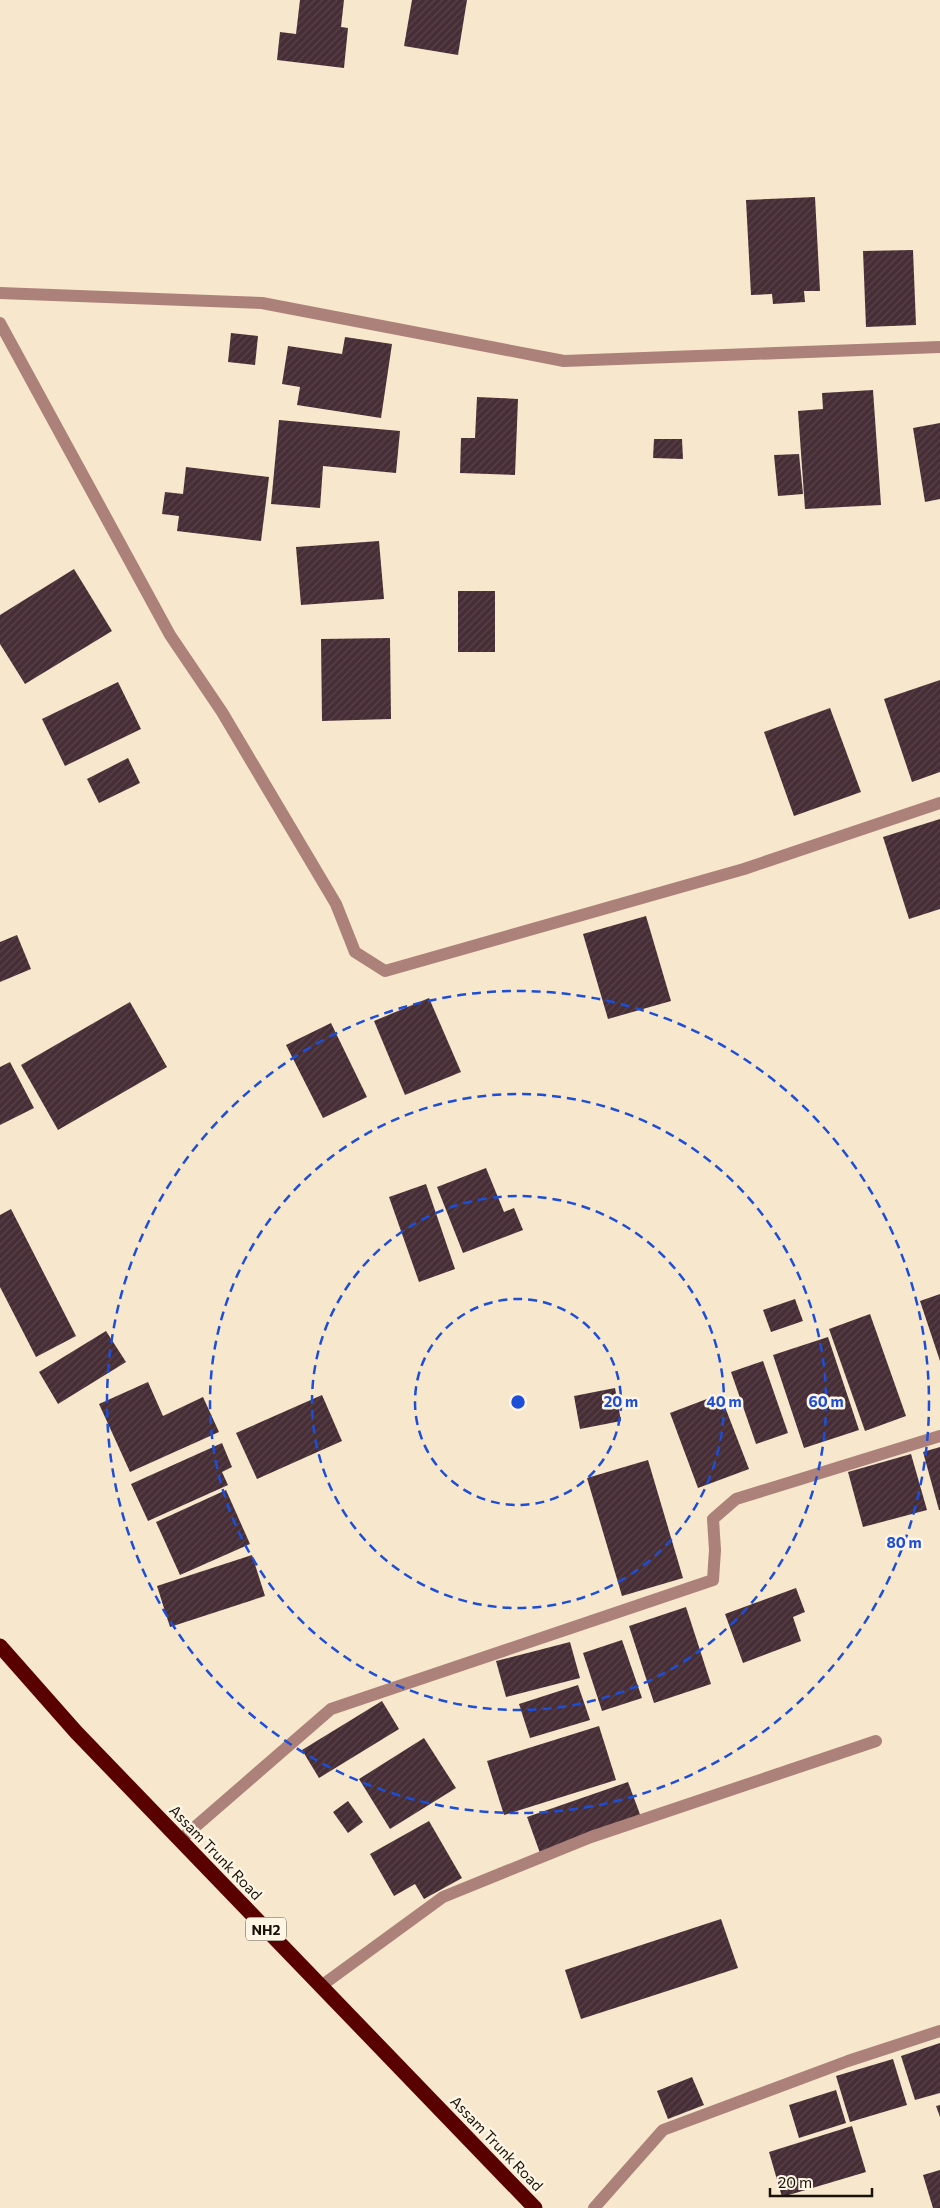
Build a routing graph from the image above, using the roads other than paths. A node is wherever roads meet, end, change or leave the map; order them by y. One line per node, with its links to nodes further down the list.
1 (0, 293): 3 (street)
2 (0, 323): 4 (street)
3 (940, 347)
4 (940, 803)
5 (940, 1436): 8 (street)
6 (0, 1646): 8 (highway, Assam Trunk Road / NH2)
7 (876, 1741): 9 (street)
8 (180, 1840): 9 (highway, Assam Trunk Road / NH2)
9 (321, 1986): 11 (highway, Assam Trunk Road / NH2)
10 (940, 2031): 12 (street)
11 (535, 2208)
12 (594, 2208)

